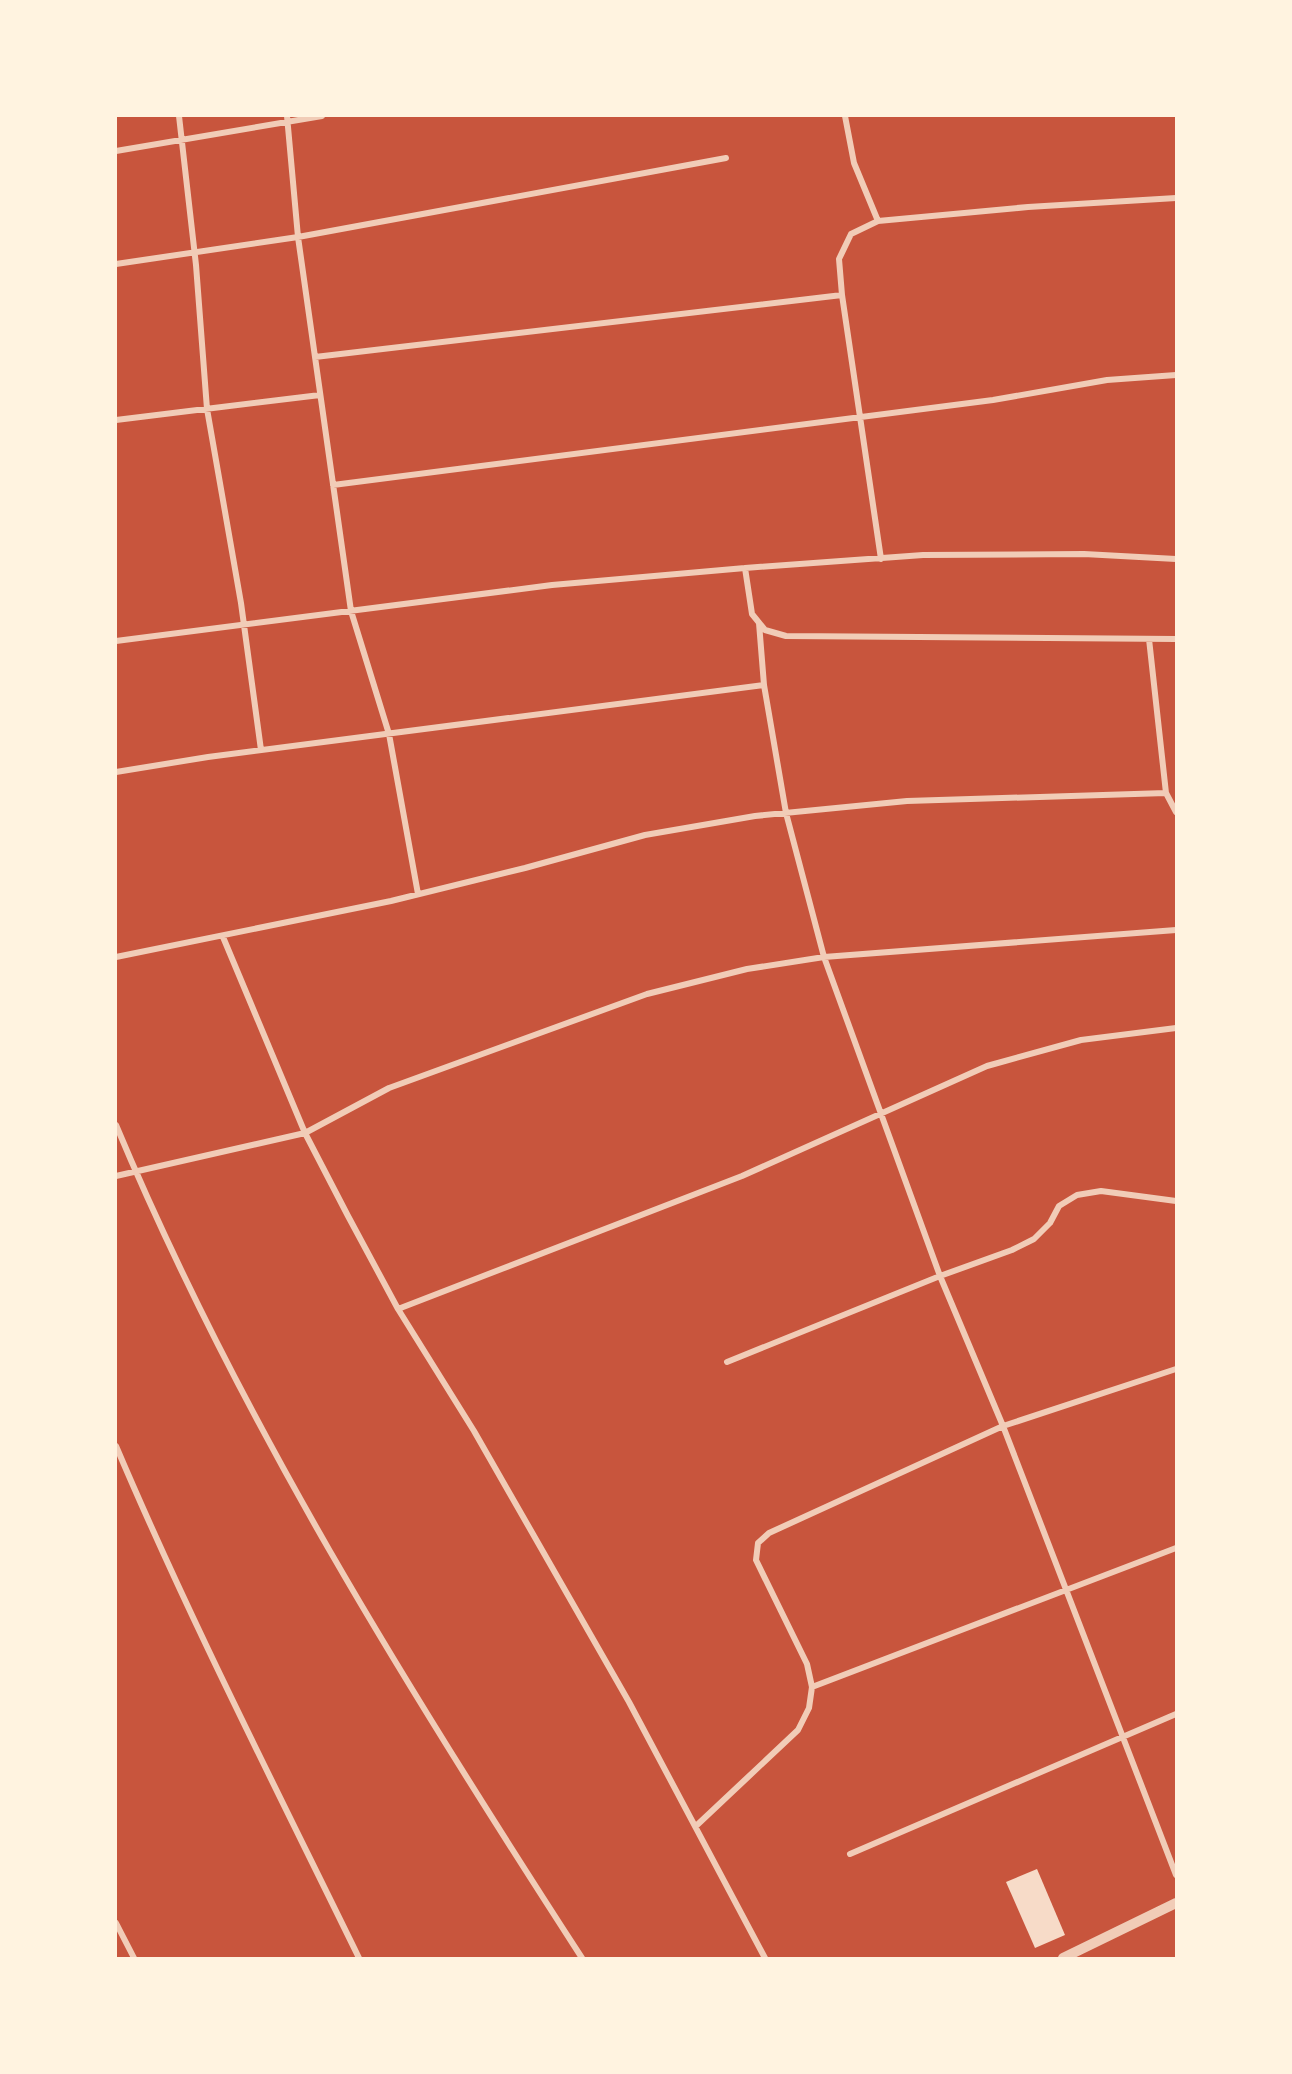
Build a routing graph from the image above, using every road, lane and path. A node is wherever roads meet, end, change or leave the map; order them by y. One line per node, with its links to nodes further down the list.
1 (179, 116): 5 (street)
2 (322, 116): 4 (street)
3 (845, 116): 9 (street)
4 (287, 118): 5 (street); 10 (street)
5 (180, 140): 6 (street); 11 (street)
6 (116, 151)
7 (726, 158): 10 (street)
8 (1176, 198): 9 (street)
9 (878, 221): 13 (street)
10 (298, 237): 11 (street); 14 (street)
11 (194, 253): 12 (street); 17 (street)
12 (116, 264)
13 (842, 295): 14 (street); 18 (street)
14 (315, 357): 16 (street)
15 (1176, 375): 18 (street)
16 (321, 395): 17 (street); 20 (street)
17 (207, 409): 19 (street); 26 (street)
18 (859, 417): 20 (street); 21 (street)
19 (116, 420)
20 (333, 485): 24 (street)
21 (881, 559): 22 (street); 23 (street)
22 (1176, 559)
23 (745, 568): 24 (street); 25 (street)
24 (351, 611): 26 (street); 31 (street)
25 (759, 623): 27 (street); 30 (street)
26 (242, 625): 29 (street); 32 (street)
27 (1149, 639): 28 (street); 34 (street)
28 (1176, 639)
29 (116, 641)
30 (764, 685): 31 (street); 36 (street)
31 (389, 734): 32 (street); 37 (street)
32 (261, 750): 33 (street)
33 (116, 772)
34 (1166, 793): 35 (street); 36 (street)
35 (1176, 812)
36 (786, 813): 37 (street); 41 (street)
37 (418, 894): 39 (street)
38 (1176, 930): 41 (street)
39 (223, 937): 40 (street); 45 (street)
40 (116, 957)
41 (824, 957): 43 (street); 45 (street)
42 (1176, 1028): 43 (street)
43 (880, 1113): 49 (street); 50 (street)
44 (116, 1125): 46 (street)
45 (305, 1133): 46 (street); 50 (street)
46 (134, 1170): 47 (street); 67 (street)
47 (116, 1176)
48 (1176, 1201): 49 (street)
49 (940, 1276): 51 (street); 53 (street)
50 (398, 1309): 60 (street)
51 (727, 1362)
52 (1176, 1369): 53 (street)
53 (1003, 1426): 56 (street); 57 (street)
54 (116, 1446): 66 (street)
55 (1176, 1548): 56 (street)
56 (1065, 1589): 57 (street); 59 (street)
57 (812, 1687): 60 (street)
58 (1176, 1714): 59 (street)
59 (1122, 1736): 61 (street); 62 (street)
60 (696, 1826): 68 (street)
61 (850, 1854)
62 (1176, 1875)
63 (1176, 1903): 69 (street)
64 (116, 1923): 65 (street)
65 (134, 1959)
66 (359, 1959)
67 (582, 1959)
68 (765, 1959)
69 (1063, 1959)

